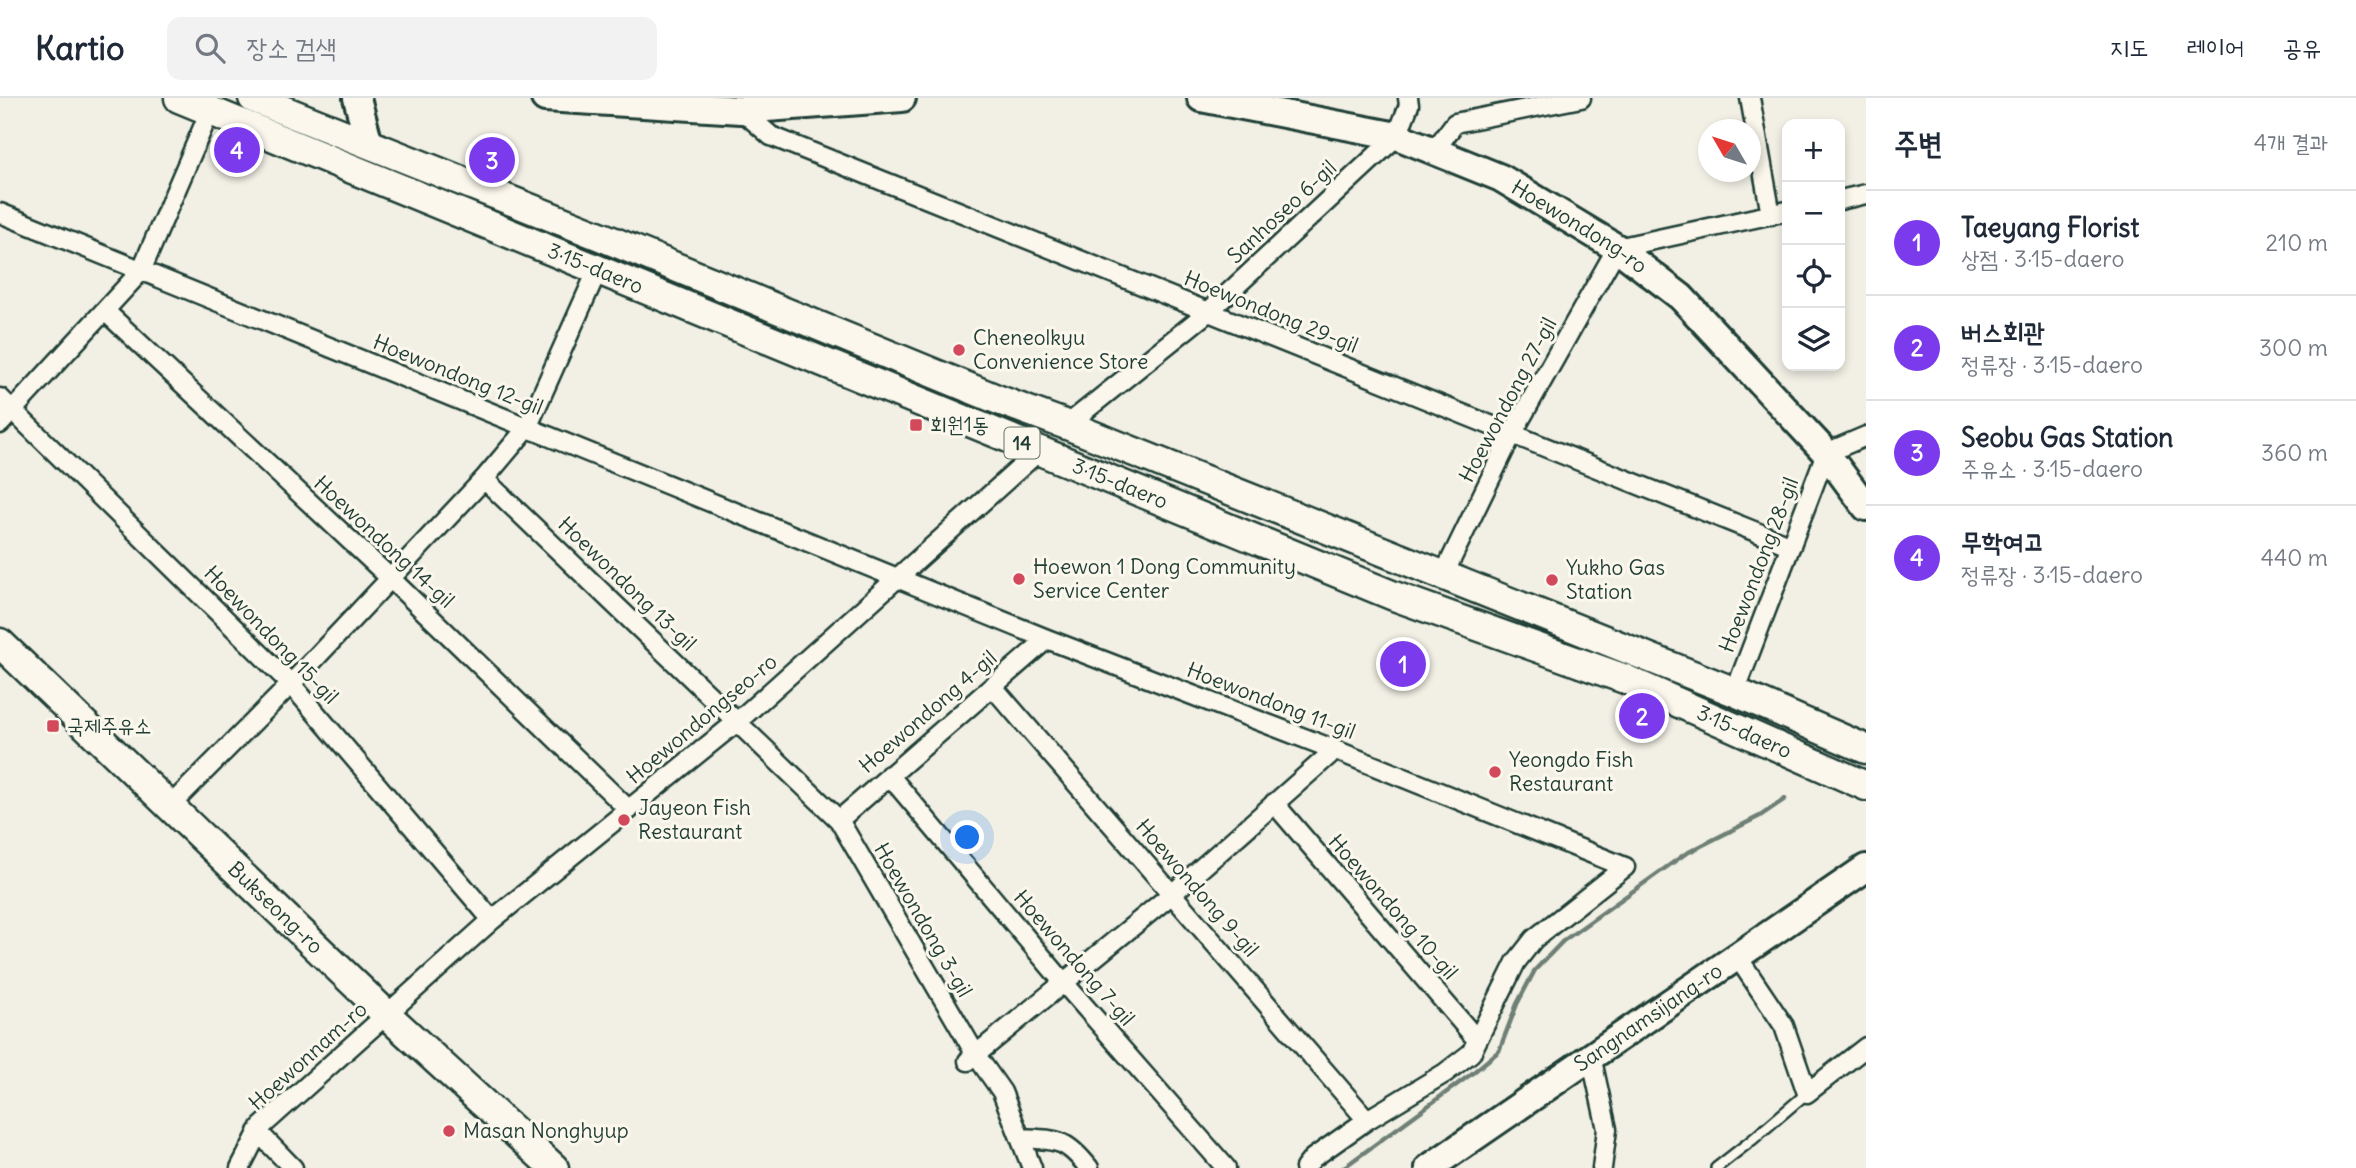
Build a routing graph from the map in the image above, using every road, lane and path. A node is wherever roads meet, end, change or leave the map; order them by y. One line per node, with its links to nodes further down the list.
1 (179, 98): 12 (main road, 3·15-daero / 14)
2 (253, 98): 14 (main road, 3·15-daero / 14)
3 (357, 98): 14 (main road)
4 (545, 98): 10 (main road)
5 (902, 98): 11 (main road)
6 (1201, 98): 13 (main road, Hoewondong-ro)
7 (1408, 98): 13 (street, Sanhoseo 6-gil)
8 (1581, 98): 15 (street)
9 (1751, 98): 19 (street)
10 (644, 101): 11 (main road)
11 (741, 110): 24 (street, Hoewondong 29-gil)
12 (210, 111): 21 (main road, 3·15-daero / 14); 22 (street)
13 (1397, 136): 15 (main road, Hoewondong-ro); 24 (street, Sanhoseo 6-gil)
14 (369, 144): 27 (main road, 3·15-daero / 14)
15 (1434, 151): 20 (main road, Hoewondong-ro)
16 (1866, 194): 17 (street)
17 (1845, 199)
18 (0, 213): 22 (street, Hoewondong 12-gil)
19 (1779, 213): 20 (street)
20 (1617, 248): 29 (street, Hoewondong 27-gil); 32 (main road, Hoewondong-ro)
21 (598, 269): 28 (street); 31 (main road, 3·15-daero / 14)
22 (141, 271): 23 (street); 28 (street, Hoewondong 12-gil)
23 (105, 311): 25 (street); 37 (street, Hoewondong 14-gil)
24 (1208, 312): 27 (street, Sanhoseo 6-gil); 29 (street, Hoewondong 29-gil)
25 (6, 404): 26 (street); 41 (street, Hoewondong 15-gil)
26 (0, 424)
27 (1067, 425): 36 (main road, 3·15-daero / 14)
28 (527, 428): 33 (street); 38 (street, Hoewondong 12-gil)
29 (1512, 434): 35 (street, Hoewondong 29-gil); 36 (street, Hoewondong 27-gil)
30 (1866, 436): 32 (street)
31 (1040, 450): 38 (street, Hoewondongseo-ro); 48 (main road, 3·15-daero / 14)
32 (1826, 453): 34 (main road, Hoewondong-ro); 35 (street, Hoewondong 28-gil)
33 (484, 479): 37 (street); 44 (street, Hoewondong 13-gil)
34 (1866, 507)
35 (1791, 546): 43 (street, Hoewondong 28-gil)
36 (1443, 576): 43 (main road, 3·15-daero / 14)
37 (389, 577): 41 (street); 51 (street, Hoewondong 14-gil)
38 (899, 579): 39 (street, Hoewondong 11-gil); 44 (street, Hoewondongseo-ro)
39 (1047, 639): 42 (street, Hoewondong 4-gil); 46 (street, Hoewondong 11-gil)
40 (0, 643): 50 (main road, Bukseong-ro)
41 (291, 684): 50 (street); 55 (street, Hoewondong 15-gil)
42 (993, 687): 47 (street, Hoewondong 4-gil); 54 (street, Hoewondong 9-gil)
43 (1735, 692): 45 (main road, 3·15-daero / 14)
44 (737, 721): 51 (street, Hoewondongseo-ro); 52 (street, Hoewondong 3-gil)
45 (1866, 749)
46 (1335, 750): 49 (street); 59 (street, Hoewondong 11-gil)
47 (889, 775): 52 (street, Hoewondong 4-gil); 57 (street, Hoewondong 7-gil)
48 (1866, 786)
49 (1274, 803): 54 (street); 59 (street, Hoewondong 10-gil)
50 (170, 806): 58 (main road, Bukseong-ro)
51 (629, 810): 55 (street, Hoewondongseo-ro)
52 (839, 820): 62 (street, Hoewondong 3-gil)
53 (1866, 867): 56 (main road, Sangnamsijang-ro)
54 (1172, 894): 57 (street); 64 (street, Hoewondong 9-gil)
55 (492, 919): 58 (street, Hoewondongseo-ro)
56 (1737, 956): 61 (main road, Sangnamsijang-ro); 63 (street)
57 (1064, 983): 62 (street); 72 (street, Hoewondong 7-gil)
58 (387, 1015): 65 (street, Hoewonnam-ro); 69 (main road, Bukseong-ro)
59 (1478, 1040): 64 (street)
60 (1866, 1047): 63 (street)
61 (1591, 1056): 74 (main road, Sangnamsijang-ro); 75 (street)
62 (972, 1058): 66 (street, Hoewondong 3-gil)
63 (1807, 1093): 76 (lane)
64 (1367, 1119): 73 (street)
65 (258, 1132): 67 (street, Hoewonnam-ro); 68 (street)
66 (1021, 1138): 70 (street, Hoewondong 3-gil); 71 (street)
67 (240, 1168)
68 (293, 1168)
69 (554, 1168)
70 (1032, 1168)
71 (1089, 1168)
72 (1226, 1168)
73 (1305, 1168)
74 (1429, 1168)
75 (1602, 1168)
76 (1716, 1168)

